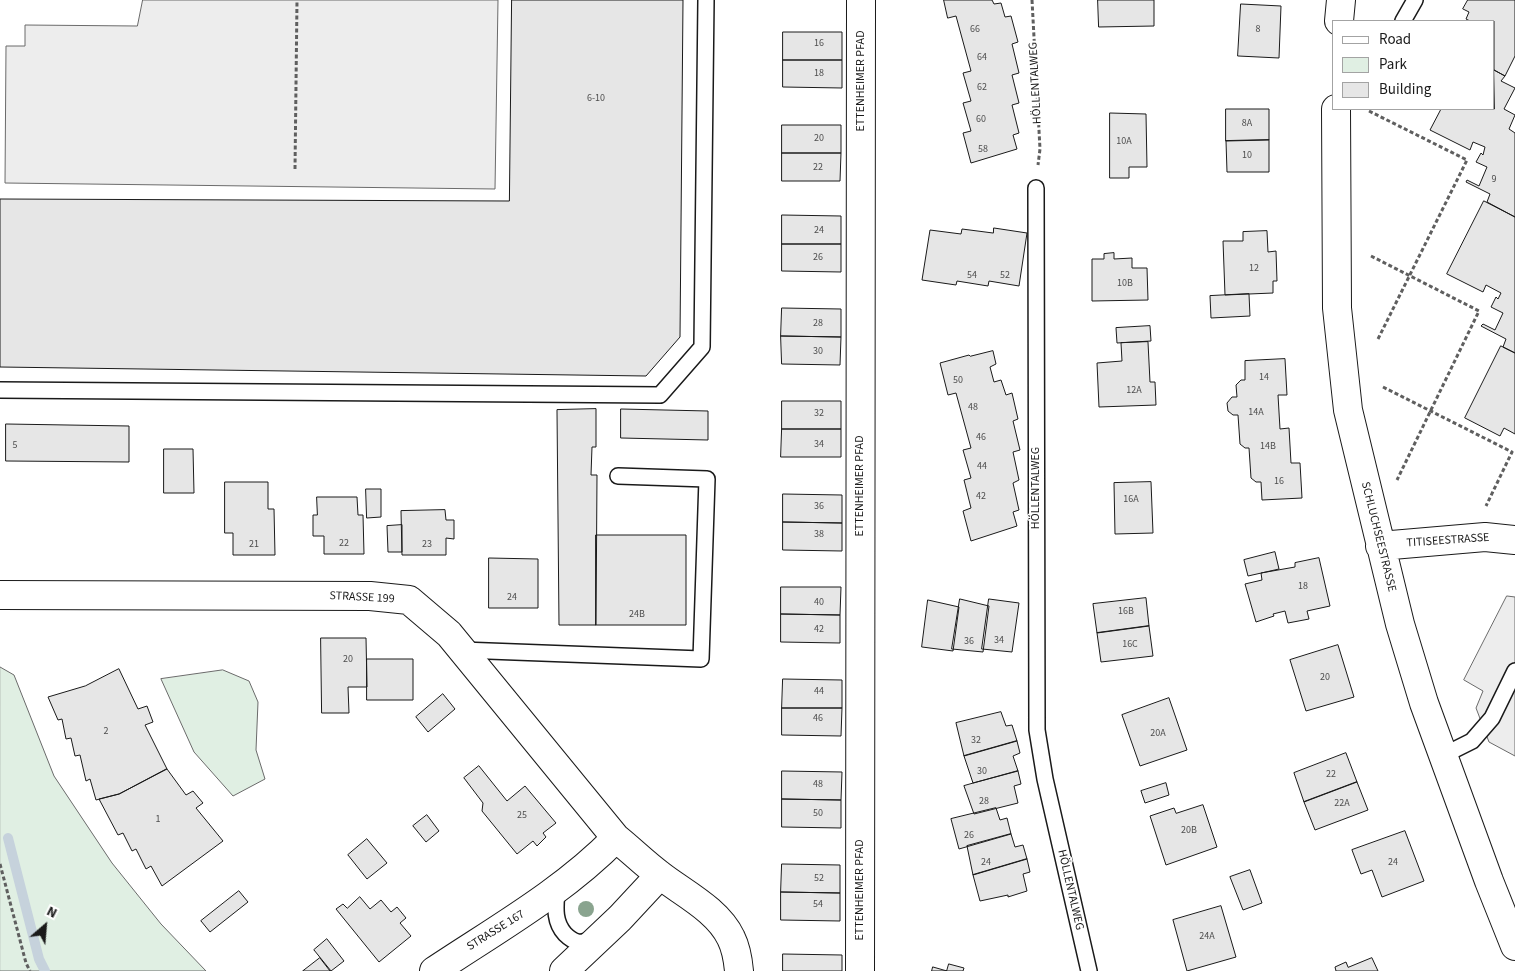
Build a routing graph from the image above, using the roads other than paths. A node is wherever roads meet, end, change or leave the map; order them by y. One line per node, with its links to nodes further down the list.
1 (706, 0): 9 (lane)
2 (861, 0): 25 (street, ETTENHEIMER PFAD)
3 (1341, 0): 5 (street)
4 (1415, 0): 6 (lane)
5 (1339, 20)
6 (1404, 20)
7 (1336, 110): 12 (street, SCHLUCHSEESTRASSE)
8 (1036, 188): 26 (lane, HÖLLENTALWEG)
9 (0, 390)
10 (618, 476): 14 (lane)
11 (1515, 540): 12 (street, TITISEESTRASSE)
12 (1380, 546): 16 (street, SCHLUCHSEESTRASSE)
13 (0, 594): 14 (street, STRASSE 199)
14 (462, 650): 17 (street, STRASSE 199)
15 (1515, 671): 16 (lane)
16 (1442, 756): 21 (street, SCHLUCHSEESTRASSE)
17 (616, 838): 18 (street); 19 (street, STRASSE 167)
18 (660, 875): 20 (street); 24 (street)
19 (557, 889): 20 (lane); 22 (street, STRASSE 167)
20 (600, 937): 23 (street)
21 (1515, 946)
22 (434, 971)
23 (564, 971)
24 (740, 971)
25 (860, 971)
26 (1089, 971)

